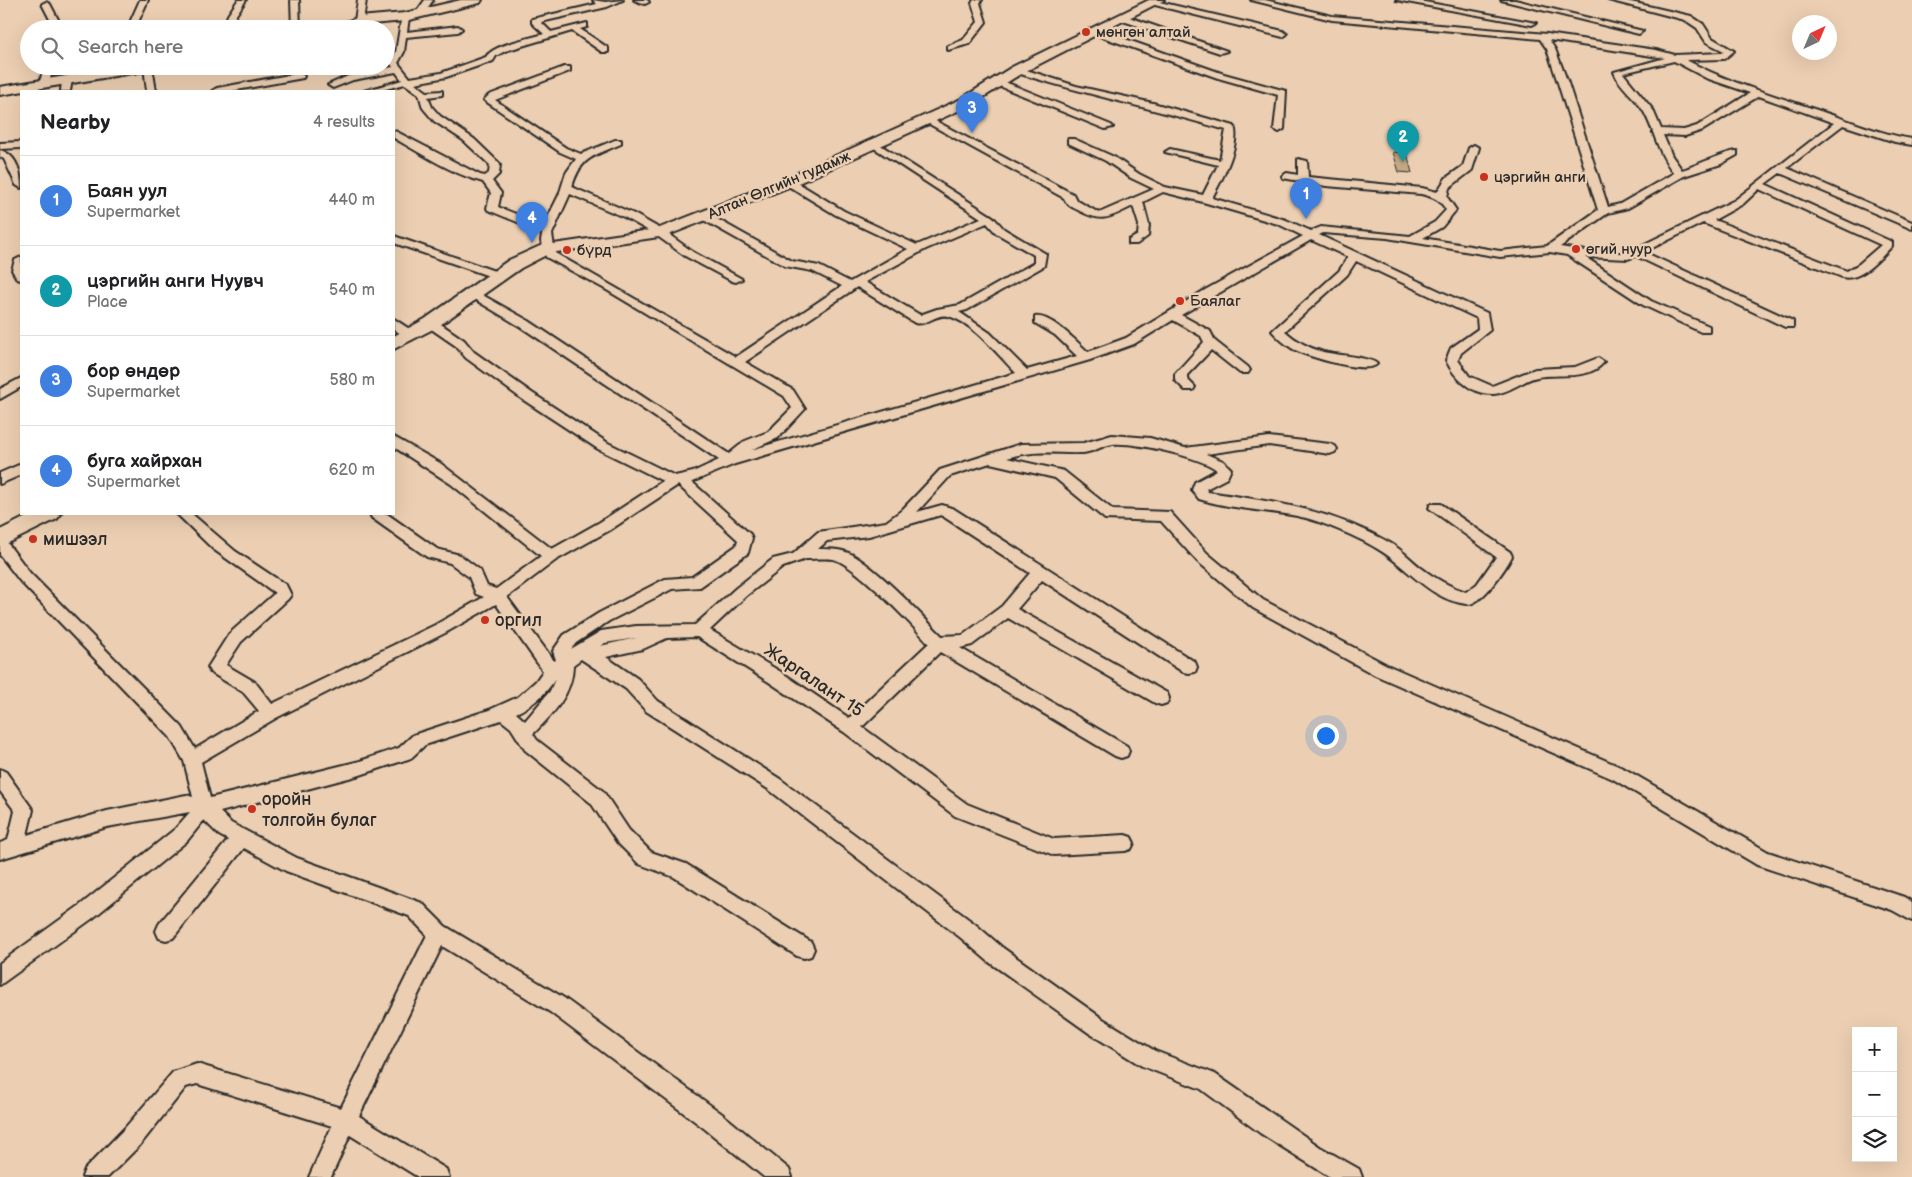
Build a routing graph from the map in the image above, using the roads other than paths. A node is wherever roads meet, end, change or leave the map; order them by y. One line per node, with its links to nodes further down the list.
1 (144, 0): 20 (street)
2 (242, 0): 21 (street)
3 (295, 0): 22 (street)
4 (362, 0): 23 (street)
5 (429, 0): 16 (street)
6 (476, 0): 16 (main road)
7 (619, 0): 14 (street)
8 (978, 0): 34 (street)
9 (1255, 0): 33 (street)
10 (1400, 0): 24 (street)
11 (1505, 0): 29 (street)
12 (1612, 0): 37 (street)
13 (1156, 1): 18 (main road, Алтан Өлгийн гудамж); 30 (street)
14 (600, 2): 32 (street)
15 (46, 4): 19 (street)
16 (419, 14): 17 (main road)
17 (406, 17): 23 (main road); 31 (street)
18 (1123, 18): 28 (main road, Алтан Өлгийн гудамж); 36 (street)
19 (54, 20)
20 (135, 20)
21 (230, 20)
22 (296, 20)
23 (359, 20)
24 (1532, 23)
25 (584, 25): 27 (street)
26 (458, 29): 31 (street)
27 (574, 29): 32 (street); 35 (street)
28 (1094, 31): 45 (main road, Алтан Өлгийн гудамж); 66 (street)
29 (1639, 32)
30 (1283, 34)
31 (402, 35): 39 (street)
32 (551, 36): 38 (street)
33 (1544, 38): 37 (street); 95 (street)
34 (951, 48)
35 (605, 50)
36 (1223, 51)
37 (1675, 58): 61 (street); 67 (street)
38 (490, 59): 40 (street); 51 (street)
39 (395, 61)
40 (500, 62)
41 (395, 64): 42 (street)
42 (399, 69): 44 (street); 51 (street)
43 (567, 69): 79 (street)
44 (395, 70)
45 (1017, 70): 52 (main road, Алтан Өлгийн гудамж); 81 (street)
46 (46, 75): 53 (street)
47 (96, 75): 55 (main road)
48 (150, 75): 56 (street)
49 (367, 75): 54 (street)
50 (300, 76): 57 (street)
51 (408, 82): 58 (street); 62 (street)
52 (1000, 83): 63 (main road, Алтан Өлгийн гудамж); 65 (street)
53 (44, 84): 55 (main road); 59 (main road)
54 (333, 85)
55 (66, 86)
56 (152, 90)
57 (223, 90)
58 (373, 90)
59 (0, 91)
60 (440, 93): 62 (street)
61 (1757, 93): 64 (street); 67 (street)
62 (423, 94): 87 (street)
63 (927, 120): 72 (main road, Алтан Өлгийн гудамж); 93 (street)
64 (1836, 120): 71 (street); 82 (street)
65 (1108, 127)
66 (1279, 129)
67 (1656, 132): 84 (street)
68 (395, 135): 87 (street)
69 (1071, 141): 91 (street)
70 (618, 142): 79 (street)
71 (1912, 142)
72 (874, 144): 88 (main road, Алтан Өлгийн гудамж); 97 (street)
73 (20, 145): 74 (street)
74 (0, 146)
75 (1474, 148): 92 (street)
76 (0, 152): 83 (street)
77 (1170, 152): 81 (street)
78 (1734, 153): 84 (street)
79 (582, 158): 90 (street)
80 (1302, 161): 86 (street)
81 (1222, 163): 94 (street)
82 (1780, 169): 89 (street); 100 (street)
83 (18, 170)
84 (1680, 174): 95 (street)
85 (1287, 176): 86 (street)
86 (1303, 178): 92 (street)
87 (487, 180): 99 (street)
88 (789, 182): 96 (main road, Алтан Өлгийн гудамж); 106 (street)
89 (1758, 185): 98 (street); 98 (street)
90 (565, 188): 99 (street); 101 (street)
91 (1162, 189): 93 (street); 94 (street)
92 (1442, 198): 104 (street)
93 (1137, 200): 105 (street)
94 (1206, 200): 102 (street)
95 (1604, 211): 108 (street)
96 (704, 216): 101 (main road, Алтан Өлгийн гудамж); 116 (street)
97 (989, 219): 106 (street); 118 (street)
98 (1702, 219): 109 (street)
99 (549, 225): 107 (street)
100 (1912, 226)
101 (660, 233): 107 (main road, Алтан Өлгийн гудамж); 115 (street)
102 (1312, 234): 104 (street); 111 (street); 119 (street)
103 (395, 239): 114 (street)
104 (1410, 239): 108 (street)
105 (1133, 242)
106 (915, 248): 116 (street)
107 (546, 249): 114 (main road, Алтан Өлгийн гудамж); 129 (street)
108 (1550, 249): 110 (street)
109 (1635, 252): 110 (street); 123 (street)
110 (1571, 254): 124 (street)
111 (1354, 256): 130 (street); 131 (street)
112 (20, 263): 113 (street)
113 (20, 275)
114 (499, 276): 117 (main road, Алтан Өлгийн гудамж)
115 (736, 279)
116 (855, 285): 118 (street); 129 (street)
117 (473, 294): 122 (main road, Алтан Өлгийн гудамж); 141 (street)
118 (941, 312): 133 (street)
119 (1173, 315): 127 (street); 128 (street)
120 (1039, 320): 128 (street)
121 (395, 323): 125 (street)
122 (431, 323): 125 (main road, Алтан Өлгийн гудамж); 144 (street)
123 (1789, 324)
124 (1705, 329)
125 (410, 334): 126 (main road, Алтан Өлгийн гудамж)
126 (395, 342)
127 (1210, 343): 132 (street); 135 (street)
128 (1086, 357): 133 (street)
129 (737, 362): 141 (street)
130 (1598, 362)
131 (1371, 364)
132 (1244, 370)
133 (1024, 374): 141 (street)
134 (20, 383): 136 (street)
135 (1189, 387)
136 (0, 395)
137 (395, 442): 153 (street)
138 (1330, 449): 139 (street)
139 (1183, 452): 140 (street); 145 (street)
140 (991, 458): 149 (street); 174 (street)
141 (730, 461): 144 (street)
142 (20, 469): 143 (street)
143 (0, 479)
144 (677, 481): 153 (street); 159 (street)
145 (1436, 508)
146 (48, 515): 150 (main road)
147 (185, 515): 164 (street)
148 (378, 515): 155 (street)
149 (891, 525): 152 (street); 154 (street)
150 (0, 539)
151 (0, 544): 168 (street)
152 (802, 554): 157 (street); 158 (street)
153 (551, 556): 155 (street)
154 (1040, 572): 156 (street); 160 (street)
155 (498, 596): 161 (street); 164 (street)
156 (1007, 610): 158 (street); 162 (street)
157 (700, 631): 159 (street); 165 (street, Жаргалант 15)
158 (939, 643): 165 (street); 167 (street)
159 (578, 657): 161 (street); 166 (street); 184 (street)
160 (1189, 667)
161 (552, 671): 163 (street)
162 (1161, 698)
163 (503, 712): 166 (street); 170 (street)
164 (270, 713): 168 (street)
165 (850, 727): 172 (street, Жаргалант 15)
166 (524, 733): 177 (street)
167 (1121, 751)
168 (192, 759): 170 (street)
169 (0, 777): 173 (street)
170 (204, 808): 171 (street); 173 (street); 178 (street)
171 (241, 838): 175 (street); 176 (street)
172 (1125, 843)
173 (7, 849)
174 (1912, 912)
175 (166, 932)
176 (438, 933): 179 (street); 183 (street)
177 (804, 948)
178 (0, 975)
179 (346, 1120): 180 (street); 181 (street); 182 (street)
180 (93, 1177)
181 (320, 1177)
182 (438, 1177)
183 (781, 1177)
184 (1351, 1177)

